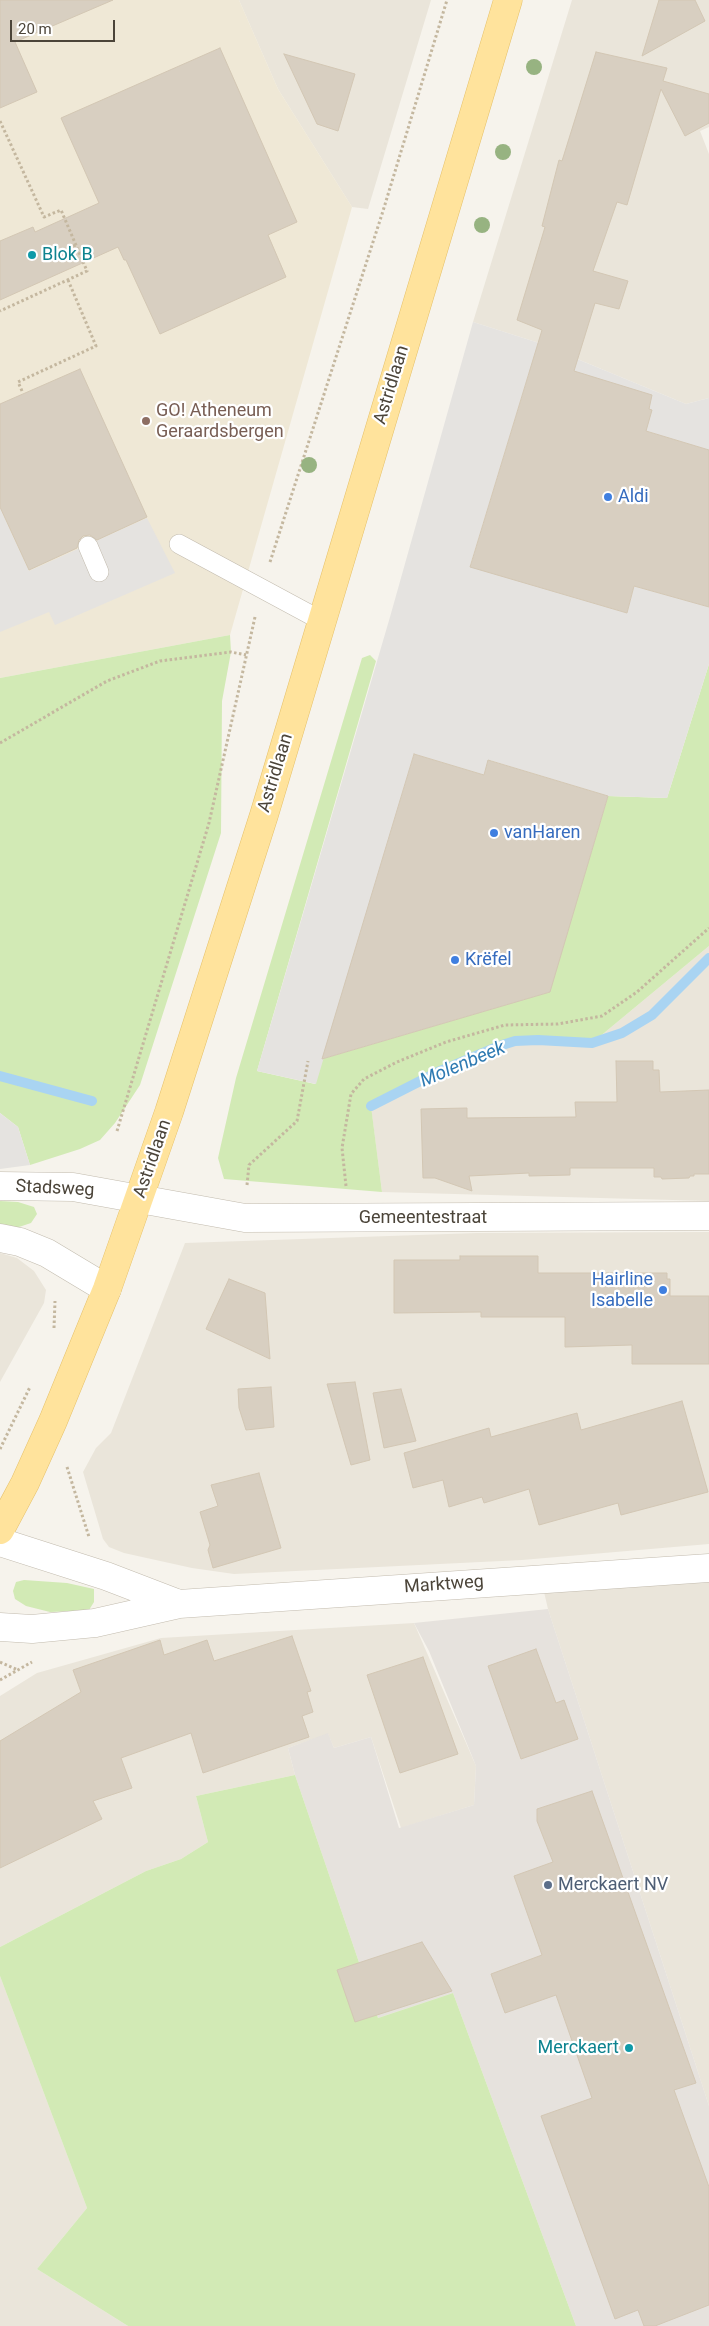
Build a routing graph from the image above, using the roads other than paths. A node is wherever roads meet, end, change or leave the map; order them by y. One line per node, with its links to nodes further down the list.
1 (508, 0): 5 (main road, Astridlaan)
2 (179, 544): 5 (lane)
3 (88, 546): 4 (lane)
4 (99, 572)
5 (322, 621): 7 (main road, Astridlaan)
6 (0, 1186): 7 (street, Stadsweg)
7 (139, 1199): 8 (street, Gemeentestraat); 10 (main road, Astridlaan)
8 (709, 1216)
9 (0, 1238): 10 (street)
10 (107, 1289): 11 (main road, Astridlaan)
11 (0, 1530)
12 (0, 1542): 14 (street, Marktweg)
13 (709, 1568): 14 (street, Marktweg)
14 (179, 1604): 15 (street, Marktweg)
15 (0, 1627)

